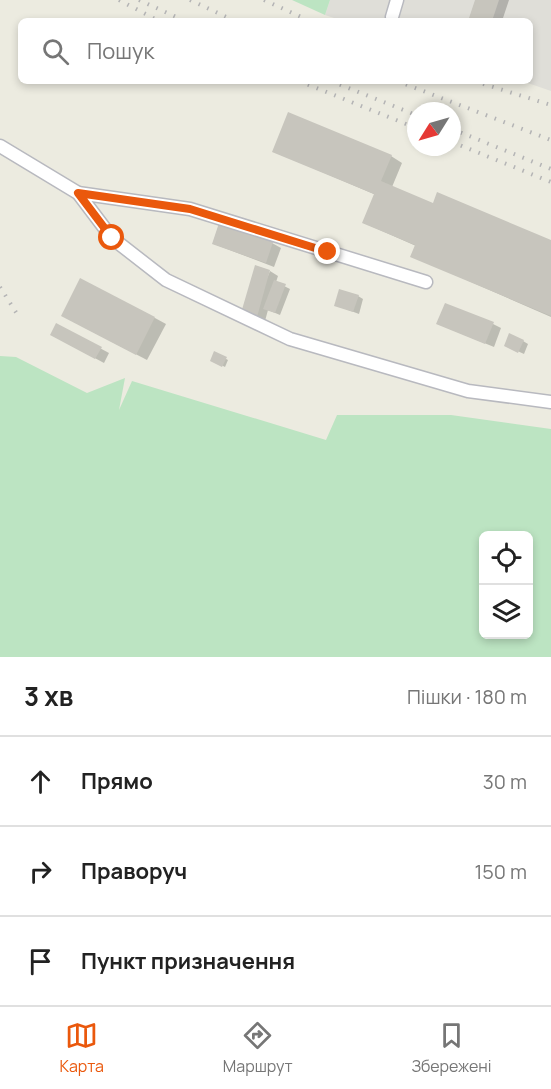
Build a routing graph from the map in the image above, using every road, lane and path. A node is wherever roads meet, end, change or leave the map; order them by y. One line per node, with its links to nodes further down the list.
1 (397, 0): 2 (lane)
2 (392, 16)
3 (0, 146): 4 (lane)
4 (78, 193): 5 (lane); 6 (lane)
5 (426, 282)
6 (551, 402)

